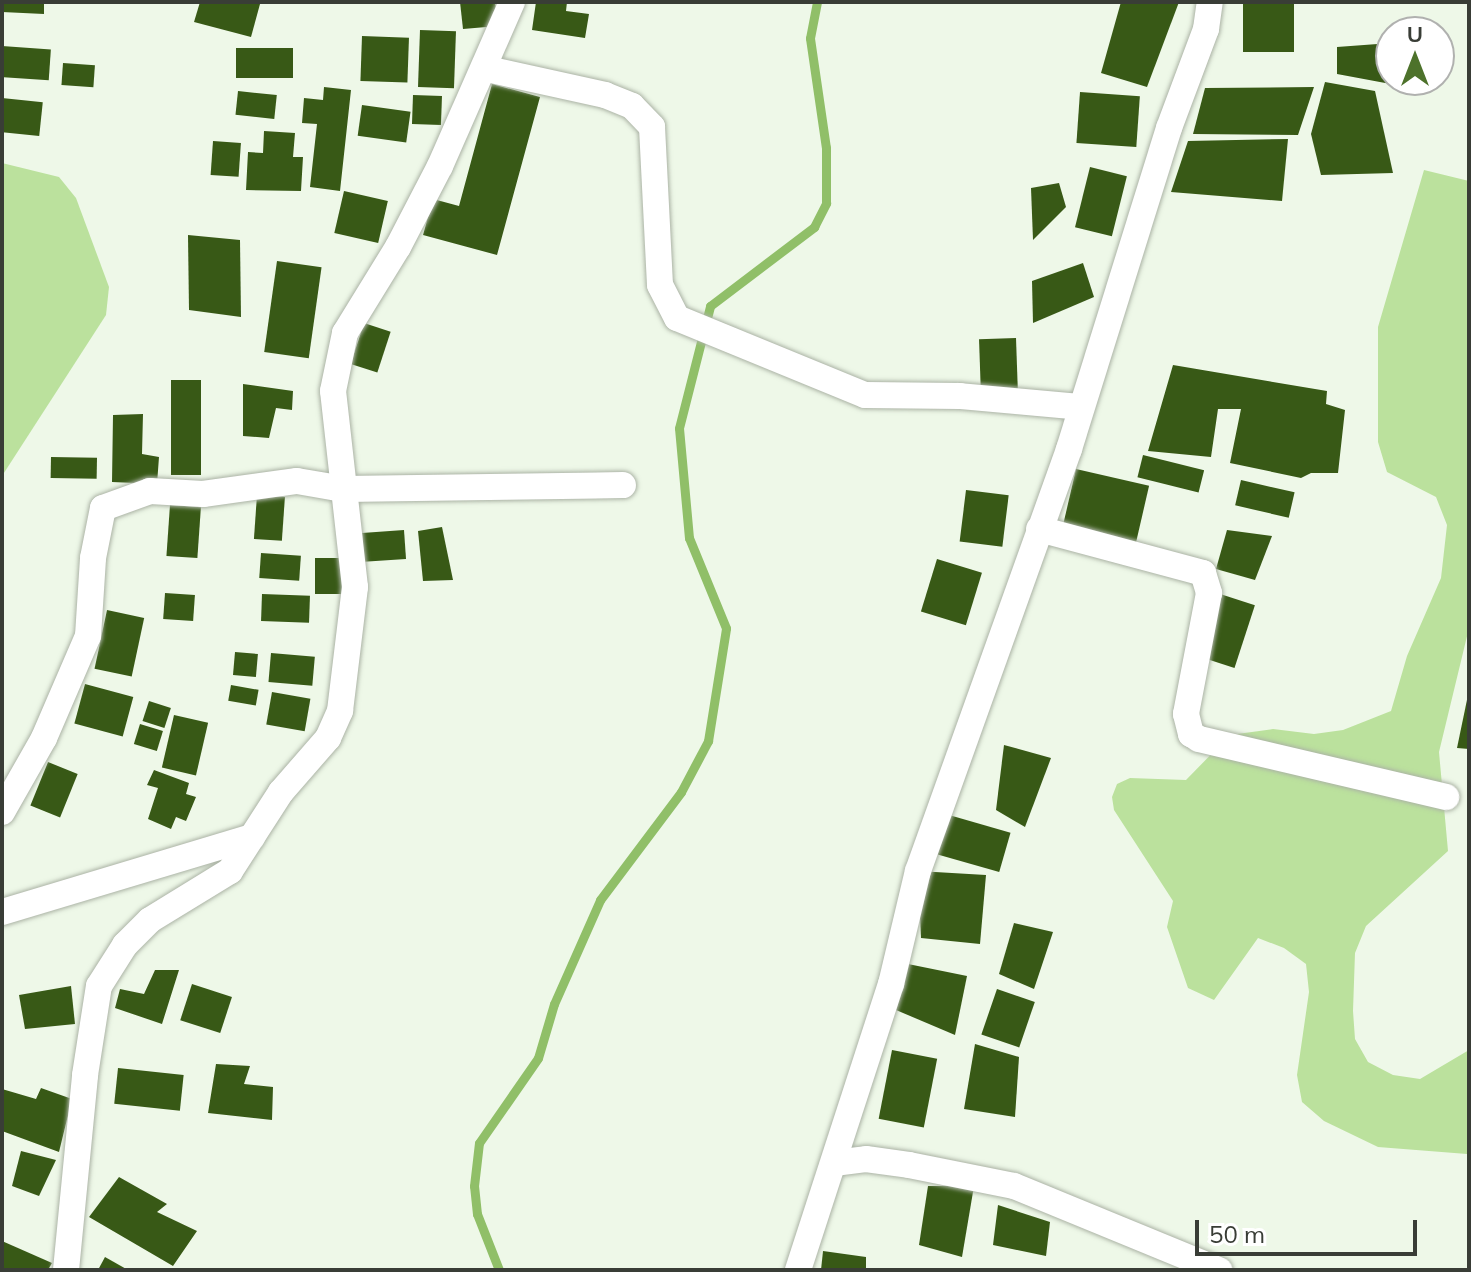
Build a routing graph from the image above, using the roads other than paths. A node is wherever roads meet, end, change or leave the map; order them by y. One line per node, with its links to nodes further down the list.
1 (512, 2): 3 (street)
2 (1210, 2): 4 (street)
3 (487, 69): 4 (street); 6 (street)
4 (1080, 407): 7 (street)
5 (623, 485): 6 (street)
6 (344, 489): 9 (street); 10 (street)
7 (1039, 529): 8 (street); 12 (street)
8 (1446, 797)
9 (2, 812)
10 (252, 837): 11 (street); 13 (street)
11 (2, 912)
12 (834, 1163): 14 (street); 15 (street)
13 (66, 1270)
14 (798, 1270)
15 (1219, 1270)

